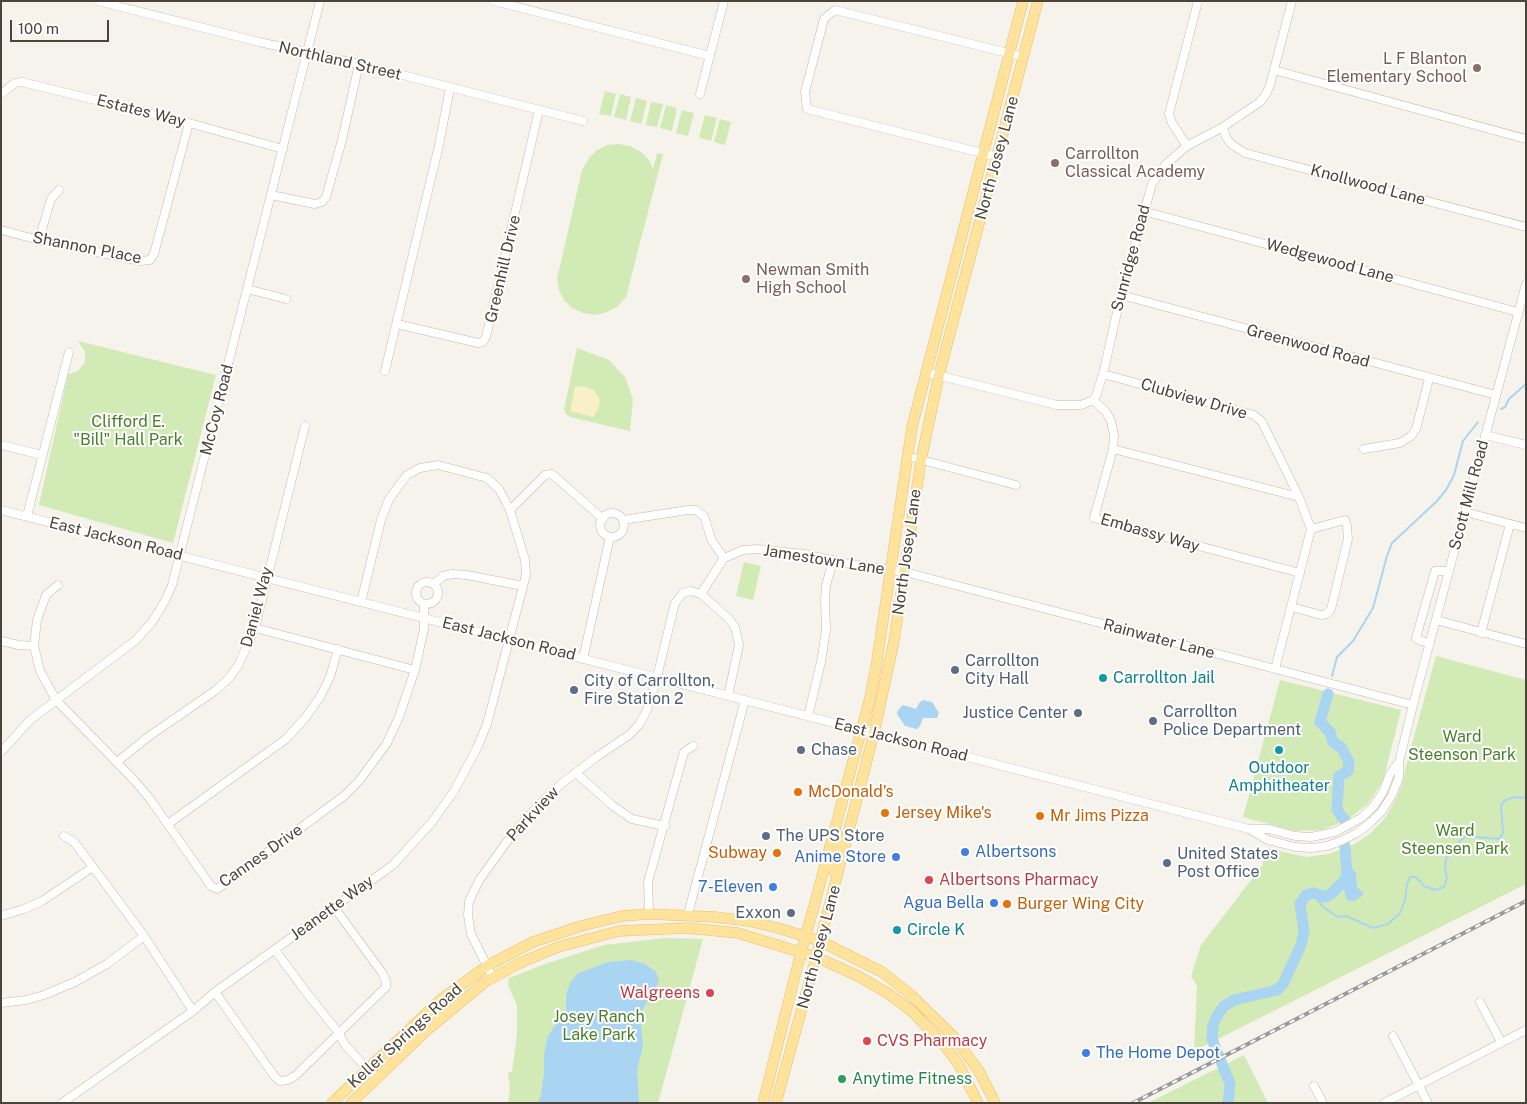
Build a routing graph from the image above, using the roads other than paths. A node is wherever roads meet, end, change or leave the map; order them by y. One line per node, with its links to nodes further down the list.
1 (98, 1): 9 (street, Northland Street)
2 (320, 1): 9 (street, McCoy Road)
3 (494, 1): 11 (street)
4 (724, 1): 11 (street)
5 (1023, 1): 10 (main road, North Josey Lane)
6 (1038, 1): 12 (main road, North Josey Lane)
7 (1198, 1): 23 (street)
8 (1292, 1): 14 (street, Sunridge Road)
9 (307, 52): 13 (street, Northland Street); 24 (street, McCoy Road)
10 (1009, 54): 12 (street); 25 (main road, North Josey Lane); 25 (street)
11 (710, 56): 17 (street)
12 (1024, 57): 26 (main road, North Josey Lane)
13 (359, 64): 15 (street, Northland Street); 28 (street)
14 (1274, 70): 21 (street, Sunridge Road); 22 (street)
15 (450, 88): 18 (street, Northland Street); 38 (street)
16 (1, 94): 20 (street, Estates Way)
17 (700, 94)
18 (539, 110): 19 (street, Northland Street); 38 (street, Greenhill Drive)
19 (583, 121)
20 (188, 123): 24 (street, Estates Way); 32 (street, Shannon Place)
21 (1223, 127): 23 (street, Sunridge Road); 30 (street, Knollwood Lane)
22 (1526, 139)
23 (1187, 146): 29 (street, Sunridge Road)
24 (283, 149): 28 (street, McCoy Road)
25 (982, 153): 26 (street); 41 (main road, North Josey Lane)
26 (998, 157): 43 (main road, North Josey Lane)
27 (59, 190): 32 (street)
28 (271, 195): 34 (street, McCoy Road)
29 (1143, 211): 35 (street, Sunridge Road); 37 (street, Wedgewood Lane)
30 (1526, 227)
31 (1, 230): 32 (street, Shannon Place)
32 (39, 240)
33 (1526, 284): 37 (street, Scott Mill Road)
34 (247, 288): 36 (street); 68 (street, McCoy Road)
35 (1121, 295): 42 (street, Sunridge Road); 44 (street, Greenwood Road)
36 (286, 299)
37 (1518, 312): 45 (street, Scott Mill Road)
38 (398, 324): 40 (street)
39 (69, 352): 53 (street)
40 (385, 371)
41 (925, 372): 43 (street); 54 (main road, North Josey Lane)
42 (1102, 374): 46 (street, Sunridge Road); 57 (street, Clubview Drive)
43 (939, 375): 46 (street); 55 (main road, North Josey Lane)
44 (1429, 379): 45 (street, Greenwood Road); 52 (street)
45 (1496, 396): 48 (street, Scott Mill Road)
46 (1093, 400): 51 (street, Embassy Way)
47 (305, 426): 75 (street, Daniel Way)
48 (1485, 435): 50 (street); 60 (street, Scott Mill Road)
49 (1, 445): 53 (street)
50 (1526, 446)
51 (1112, 449): 57 (street); 74 (street, Embassy Way)
52 (1364, 449)
53 (42, 455): 61 (street)
54 (908, 456): 55 (street); 71 (main road, North Josey Lane)
55 (921, 460): 56 (street); 73 (main road, North Josey Lane)
56 (1016, 485)
57 (1299, 497): 66 (street, Clubview Drive)
58 (1, 510): 61 (street, East Jackson Road)
59 (510, 510): 62 (street); 78 (street, Jeanette Way); 80 (street, Jeanette Way)
60 (1465, 512): 64 (street); 72 (street, Scott Mill Road)
61 (27, 516): 68 (street, East Jackson Road)
62 (602, 518): 63 (street); 67 (street)
63 (623, 520): 67 (street); 69 (street)
64 (1510, 524): 65 (street); 86 (street)
65 (1526, 528)
66 (1311, 529): 74 (street); 82 (street)
67 (610, 537): 93 (street)
68 (180, 555): 75 (street, East Jackson Road); 98 (street, McCoy Road)
69 (724, 558): 70 (street, Jamestown Lane); 79 (street)
70 (833, 560): 71 (street, Jamestown Lane); 101 (street)
71 (890, 570): 73 (street, Jamestown Lane); 102 (main road, North Josey Lane)
72 (1449, 571): 84 (street, Scott Mill Road); 89 (street)
73 (905, 572): 94 (street, Rainwater Lane); 103 (main road, North Josey Lane)
74 (1300, 573): 82 (street)
75 (266, 578): 80 (street, East Jackson Road); 85 (street, Daniel Way)
76 (434, 584): 78 (street); 81 (street); 81 (street)
77 (58, 585): 91 (street)
78 (523, 586): 87 (street, Jeanette Way)
79 (701, 594): 96 (street, Parkview); 97 (street)
80 (361, 602): 83 (street, East Jackson Road)
81 (424, 604): 83 (street, Cannes Drive)
82 (1292, 607): 94 (street)
83 (423, 618): 87 (street, East Jackson Road); 95 (street, Cannes Drive)
84 (1436, 620): 86 (street); 89 (street, Scott Mill Road)
85 (255, 628): 92 (street); 106 (street, Daniel Way)
86 (1481, 633): 90 (street)
87 (510, 640): 93 (street, East Jackson Road); 116 (street, Jeanette Way)
88 (1, 641): 91 (street)
89 (1430, 643): 100 (street, Scott Mill Road)
90 (1526, 644)
91 (34, 646): 98 (street, Cannes Drive)
92 (338, 649): 95 (street); 109 (street)
93 (583, 658): 96 (street, East Jackson Road)
94 (1276, 669): 100 (street, Rainwater Lane)
95 (415, 670): 109 (street, Cannes Drive)
96 (657, 677): 97 (street, East Jackson Road); 107 (street, Parkview)
97 (728, 696): 99 (street, East Jackson Road)
98 (56, 700): 105 (street, McCoy Road); 106 (street, Cannes Drive)
99 (745, 700): 101 (street, East Jackson Road); 118 (street)
100 (1413, 705): 103 (street, East Jackson Road)
101 (808, 716): 102 (street, East Jackson Road)
102 (862, 730): 103 (street, East Jackson Road); 108 (main road, North Josey Lane)
103 (874, 733): 112 (main road, North Josey Lane)
104 (693, 746): 110 (street)
105 (1, 751)
106 (117, 762): 109 (street, Cannes Drive)
107 (576, 772): 110 (street); 127 (street, Parkview)
108 (845, 794): 111 (main road, North Josey Lane); 112 (main road)
109 (168, 824)
110 (665, 826): 117 (street)
111 (834, 832): 115 (main road); 122 (main road, North Josey Lane)
112 (849, 834): 115 (main road, North Josey Lane)
113 (64, 836): 114 (street)
114 (93, 867): 119 (street); 121 (street)
115 (837, 877): 123 (main road, North Josey Lane)
116 (334, 907): 124 (street, Jeanette Way); 134 (street)
117 (649, 914): 118 (main road, Keller Springs Road); 127 (main road, Keller Springs Road)
118 (688, 914): 120 (main road); 122 (main road, Keller Springs Road)
119 (1, 916)
120 (687, 928): 125 (main road, Keller Springs Road); 128 (main road, Keller Springs Road)
121 (144, 936): 131 (street); 132 (street)
122 (806, 937): 123 (main road, Keller Springs Road); 125 (main road, North Josey Lane)
123 (820, 941): 126 (main road, North Josey Lane); 147 (main road, Keller Springs Road)
124 (275, 950): 129 (street, Jeanette Way); 134 (street)
125 (800, 952): 126 (main road, Keller Springs Road); 144 (main road, North Josey Lane)
126 (816, 957): 145 (main road, North Josey Lane); 146 (main road, Keller Springs Road)
127 (487, 966): 128 (street, Parkview); 137 (main road, Keller Springs Road)
128 (493, 978): 138 (main road, Keller Springs Road)
129 (215, 992): 132 (street, Jeanette Way); 134 (street)
130 (1480, 1002): 136 (street)
131 (1, 1003)
132 (193, 1011): 141 (street, Jeanette Way)
133 (1526, 1030): 136 (street)
134 (338, 1032): 137 (street)
135 (1393, 1036): 139 (street)
136 (1501, 1042): 139 (street)
137 (367, 1068): 138 (street); 142 (main road, Keller Springs Road)
138 (376, 1078): 143 (main road, Keller Springs Road)
139 (1418, 1084): 149 (street); 150 (street)
140 (1314, 1086): 148 (street)
141 (62, 1103)
142 (332, 1103)
143 (351, 1103)
144 (763, 1103)
145 (776, 1103)
146 (978, 1103)
147 (996, 1103)
148 (1323, 1103)
149 (1384, 1103)
150 (1428, 1103)

